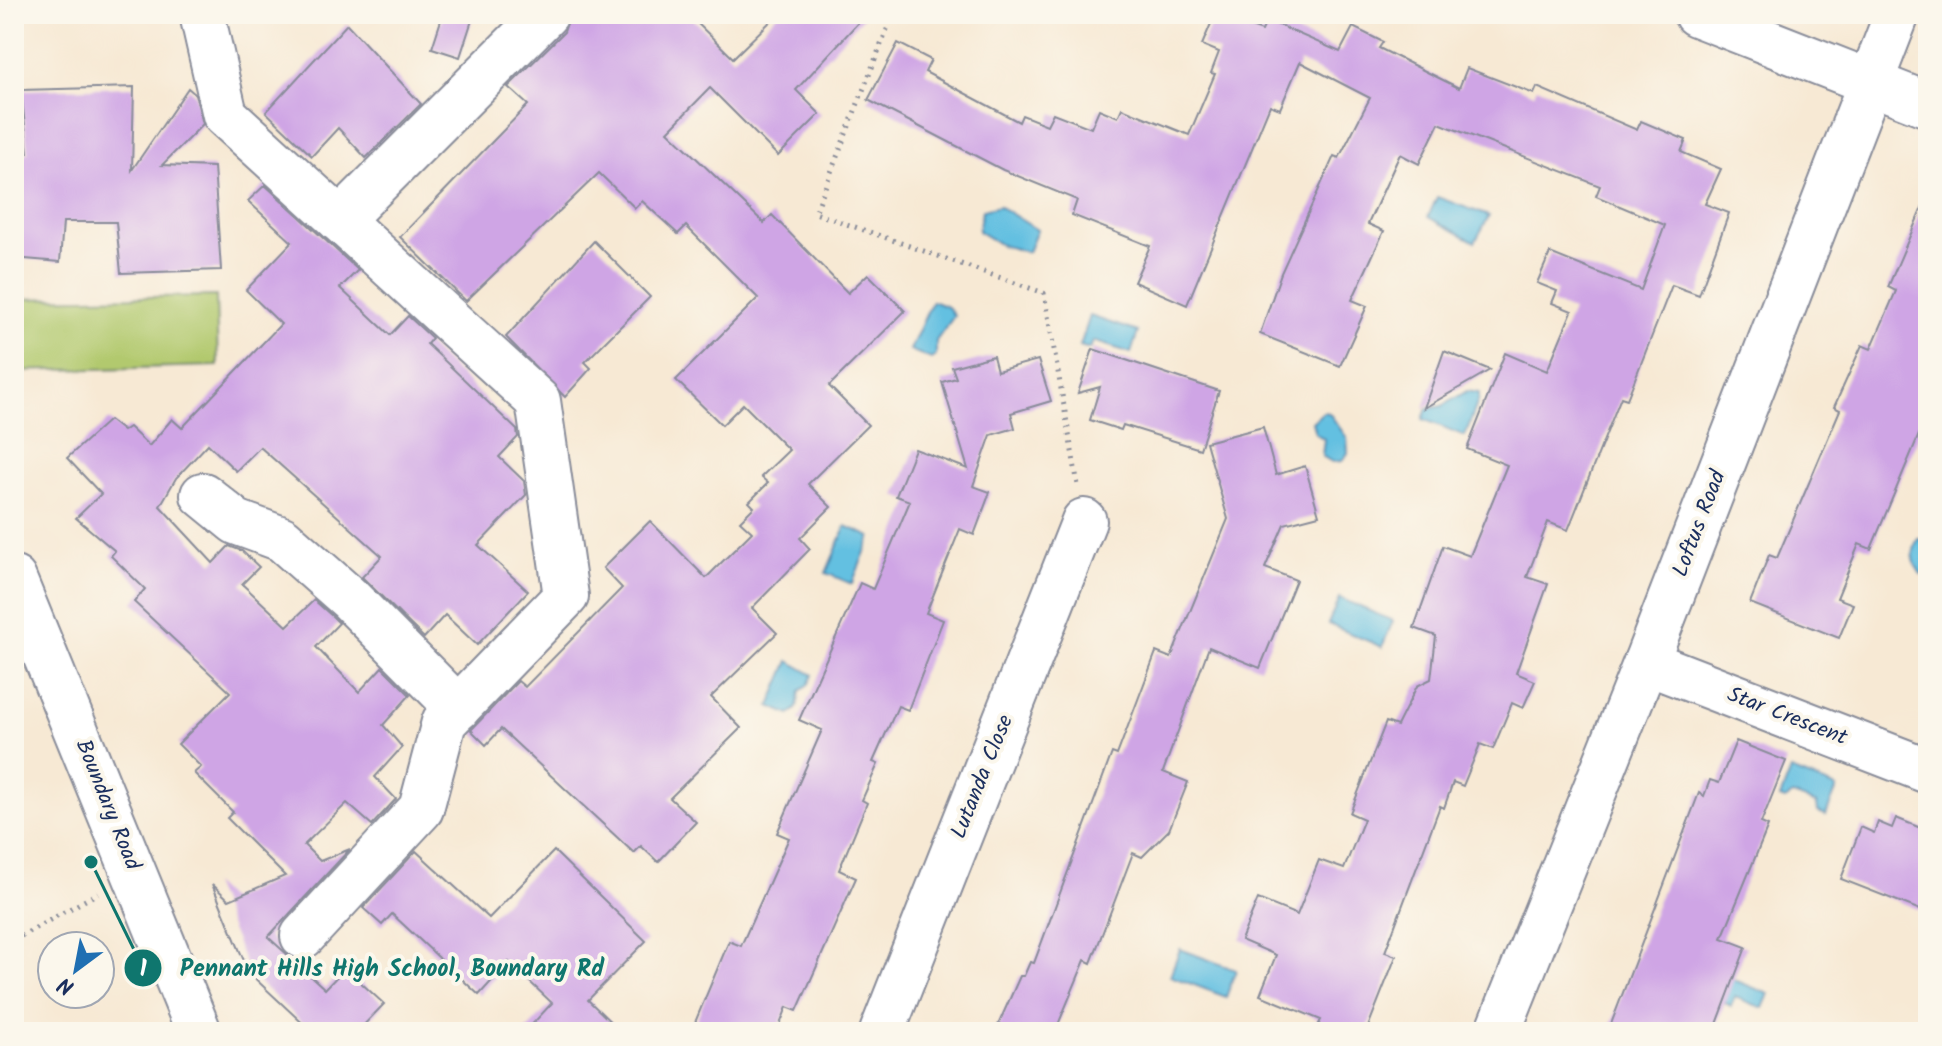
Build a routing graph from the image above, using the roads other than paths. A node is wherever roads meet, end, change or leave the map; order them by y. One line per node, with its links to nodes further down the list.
1 (202, 14): 7 (street)
2 (546, 14): 7 (street)
3 (1696, 14): 5 (street)
4 (1897, 14): 5 (street, Loftus Road)
5 (1871, 83): 6 (street); 11 (street, Loftus Road)
6 (1928, 105)
7 (340, 220): 12 (street)
8 (203, 495): 12 (street)
9 (1084, 521): 16 (street, Lutanda Close)
10 (14, 579): 15 (street, Boundary Road)
11 (1646, 662): 13 (street, Star Crescent); 17 (street, Loftus Road)
12 (458, 708): 14 (street)
13 (1928, 771)
14 (303, 936)
15 (199, 1032)
16 (882, 1032)
17 (1498, 1032)

